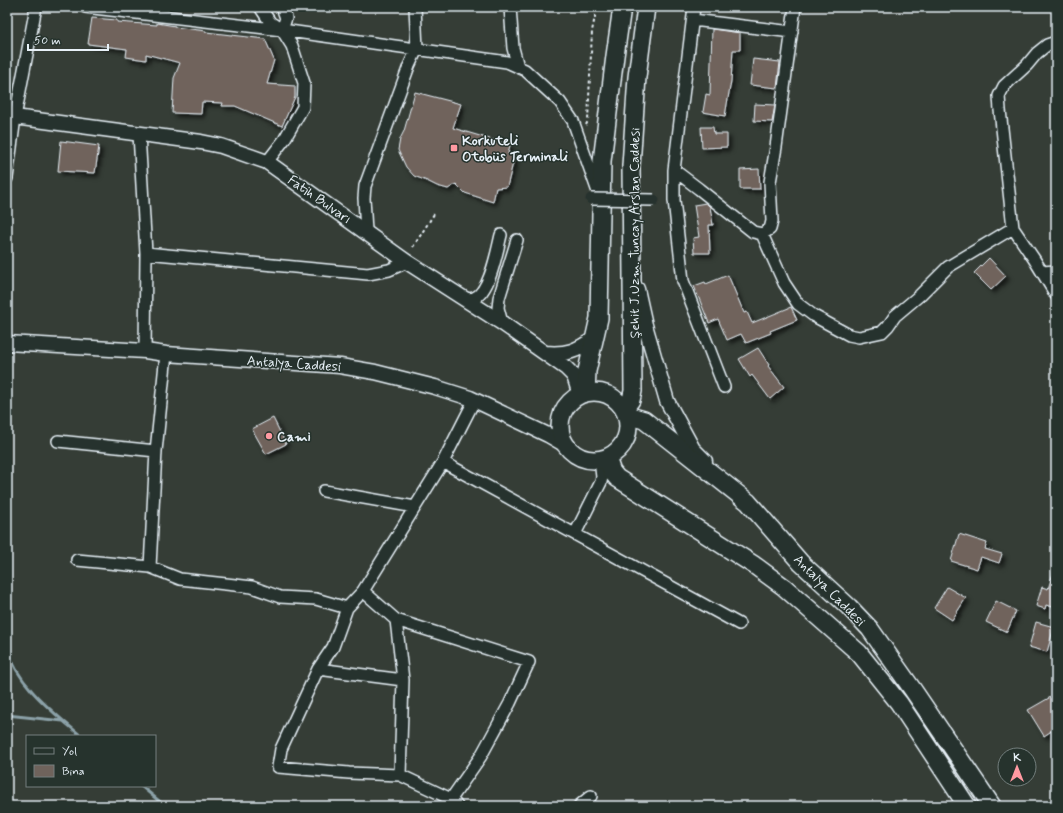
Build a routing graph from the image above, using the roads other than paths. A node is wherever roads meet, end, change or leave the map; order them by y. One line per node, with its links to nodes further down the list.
1 (36, 7): 17 (street)
2 (85, 7): 12 (street)
3 (260, 7): 12 (street)
4 (282, 7): 12 (street)
5 (415, 7): 15 (street)
6 (510, 7): 16 (street)
7 (622, 7): 23 (highway, Şehit J.Uzm. Tuncay Arslan Caddesi)
8 (646, 7): 31 (highway, Şehit J.Uzm. Tuncay Arslan Caddesi)
9 (694, 7): 11 (street)
10 (795, 7): 13 (street)
11 (693, 20): 13 (street); 20 (street)
12 (282, 30): 15 (street); 19 (street)
13 (792, 32): 26 (street)
14 (1056, 42): 24 (street)
15 (417, 49): 16 (street); 25 (street)
16 (518, 67): 23 (street)
17 (11, 117): 18 (main road, Fatih Bulvarı); 21 (street)
18 (139, 134): 19 (main road, Fatih Bulvarı); 29 (street)
19 (267, 162): 25 (main road, Fatih Bulvarı)
20 (674, 170): 26 (street); 42 (street)
21 (7, 178)
22 (654, 200): 23 (street, bridge)
23 (596, 202): 37 (highway, Şehit J.Uzm. Tuncay Arslan Caddesi)
24 (1013, 228): 26 (street); 33 (street)
25 (366, 232): 30 (main road, Fatih Bulvarı)
26 (762, 234)
27 (501, 235): 35 (street)
28 (517, 240): 36 (street)
29 (146, 253): 30 (street); 39 (street)
30 (407, 262): 35 (main road, Fatih Bulvarı)
31 (632, 264): 45 (highway, Şehit J.Uzm. Tuncay Arslan Caddesi); 52 (main road)
32 (1056, 271): 33 (street)
33 (1042, 272): 34 (street)
34 (1056, 295)
35 (464, 299): 36 (main road, Fatih Bulvarı)
36 (502, 322): 40 (main road, Fatih Bulvarı)
37 (595, 338): 40 (main road); 43 (highway, Şehit J.Uzm. Tuncay Arslan Caddesi)
38 (7, 343): 39 (main road, Antalya Caddesi)
39 (145, 351): 41 (main road, Antalya Caddesi)
40 (545, 353): 43 (main road, Fatih Bulvarı)
41 (166, 354): 44 (main road, Antalya Caddesi); 48 (street)
42 (724, 387)
43 (583, 394): 45 (highway); 47 (highway)
44 (474, 401): 47 (main road, Antalya Caddesi); 50 (street)
45 (626, 412): 49 (highway); 52 (highway, Antalya Caddesi)
46 (58, 441): 48 (street)
47 (567, 446): 49 (highway)
48 (156, 451): 56 (street)
49 (603, 459): 54 (street); 67 (highway, Antalya Caddesi)
50 (443, 462): 53 (street); 54 (street)
51 (324, 491): 53 (street)
52 (746, 501): 68 (highway, Antalya Caddesi)
53 (415, 507): 57 (street)
54 (575, 534): 60 (street)
55 (77, 560): 56 (street)
56 (150, 567): 58 (street)
57 (363, 591): 58 (street); 59 (street)
58 (347, 608): 61 (street)
59 (396, 620): 62 (street); 65 (street)
60 (738, 624)
61 (318, 669): 62 (street); 63 (street)
62 (403, 680): 63 (street)
63 (400, 775): 65 (street)
64 (591, 796): 66 (street)
65 (454, 802)
66 (579, 806)
67 (967, 806)
68 (992, 806)

